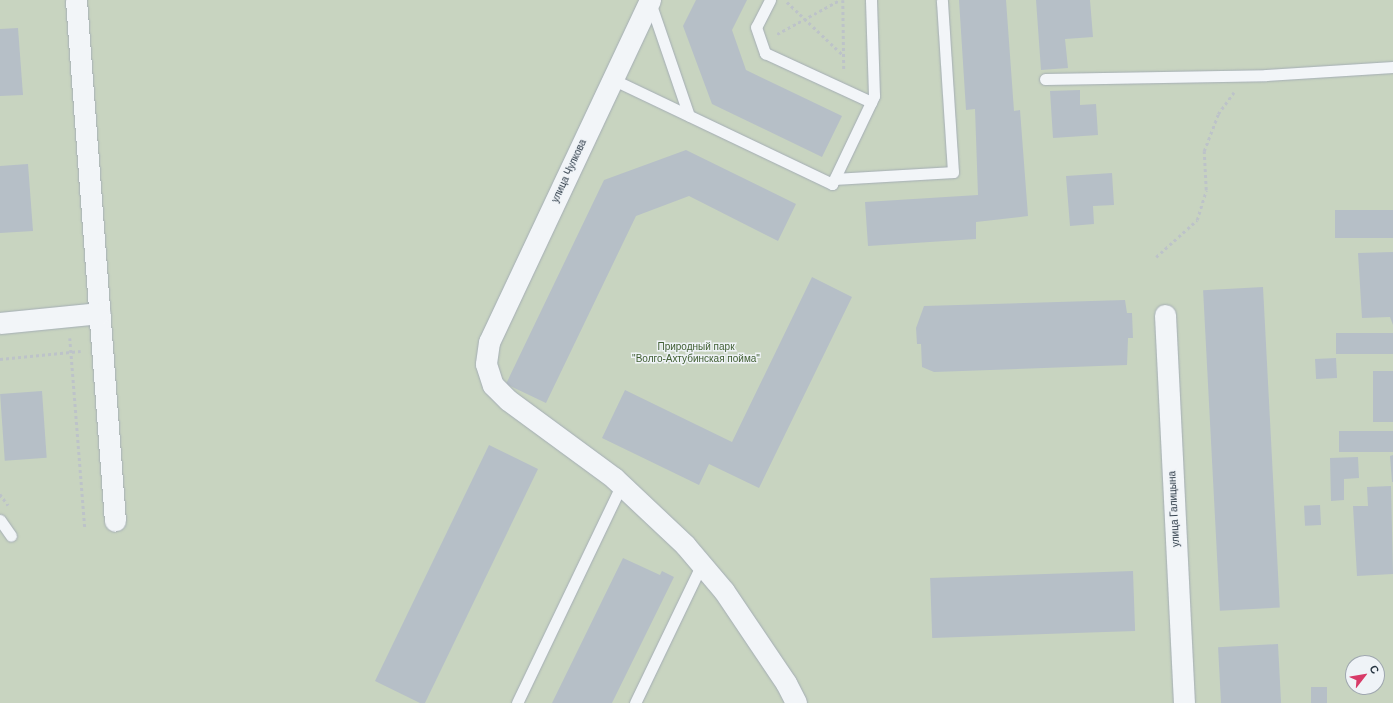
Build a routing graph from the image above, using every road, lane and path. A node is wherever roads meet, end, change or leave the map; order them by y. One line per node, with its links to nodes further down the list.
1 (76, 0): 20 (street)
2 (770, 0): 9 (lane)
3 (786, 0): 8 (path)
4 (841, 0): 8 (path); 10 (path)
5 (870, 0): 16 (lane)
6 (942, 0): 18 (lane)
7 (650, 1): 13 (street, улица Чулкова); 17 (lane)
8 (805, 19): 9 (path); 10 (path)
9 (761, 42): 15 (lane)
10 (844, 55): 15 (path)
11 (1393, 67): 12 (lane)
12 (1266, 75): 14 (lane); 19 (path)
13 (612, 79): 17 (lane); 27 (street, улица Чулкова)
14 (1045, 79)
15 (844, 90): 16 (lane)
16 (871, 102): 18 (lane)
17 (689, 116): 18 (lane)
18 (835, 179)
19 (1156, 257)
20 (100, 314): 22 (street); 24 (street)
21 (1165, 315): 36 (street, улица Галицына)
22 (69, 316): 23 (street); 25 (path)
23 (0, 323)
24 (102, 349): 25 (path); 29 (street)
25 (71, 352): 26 (path); 30 (path)
26 (0, 359)
27 (621, 486): 32 (street, улица Чулкова); 33 (lane)
28 (0, 520): 31 (lane)
29 (115, 521)
30 (85, 527)
31 (11, 536)
32 (702, 564): 34 (lane); 35 (street, улица Чулкова)
33 (517, 703)
34 (635, 703)
35 (796, 703)
36 (1184, 703)

